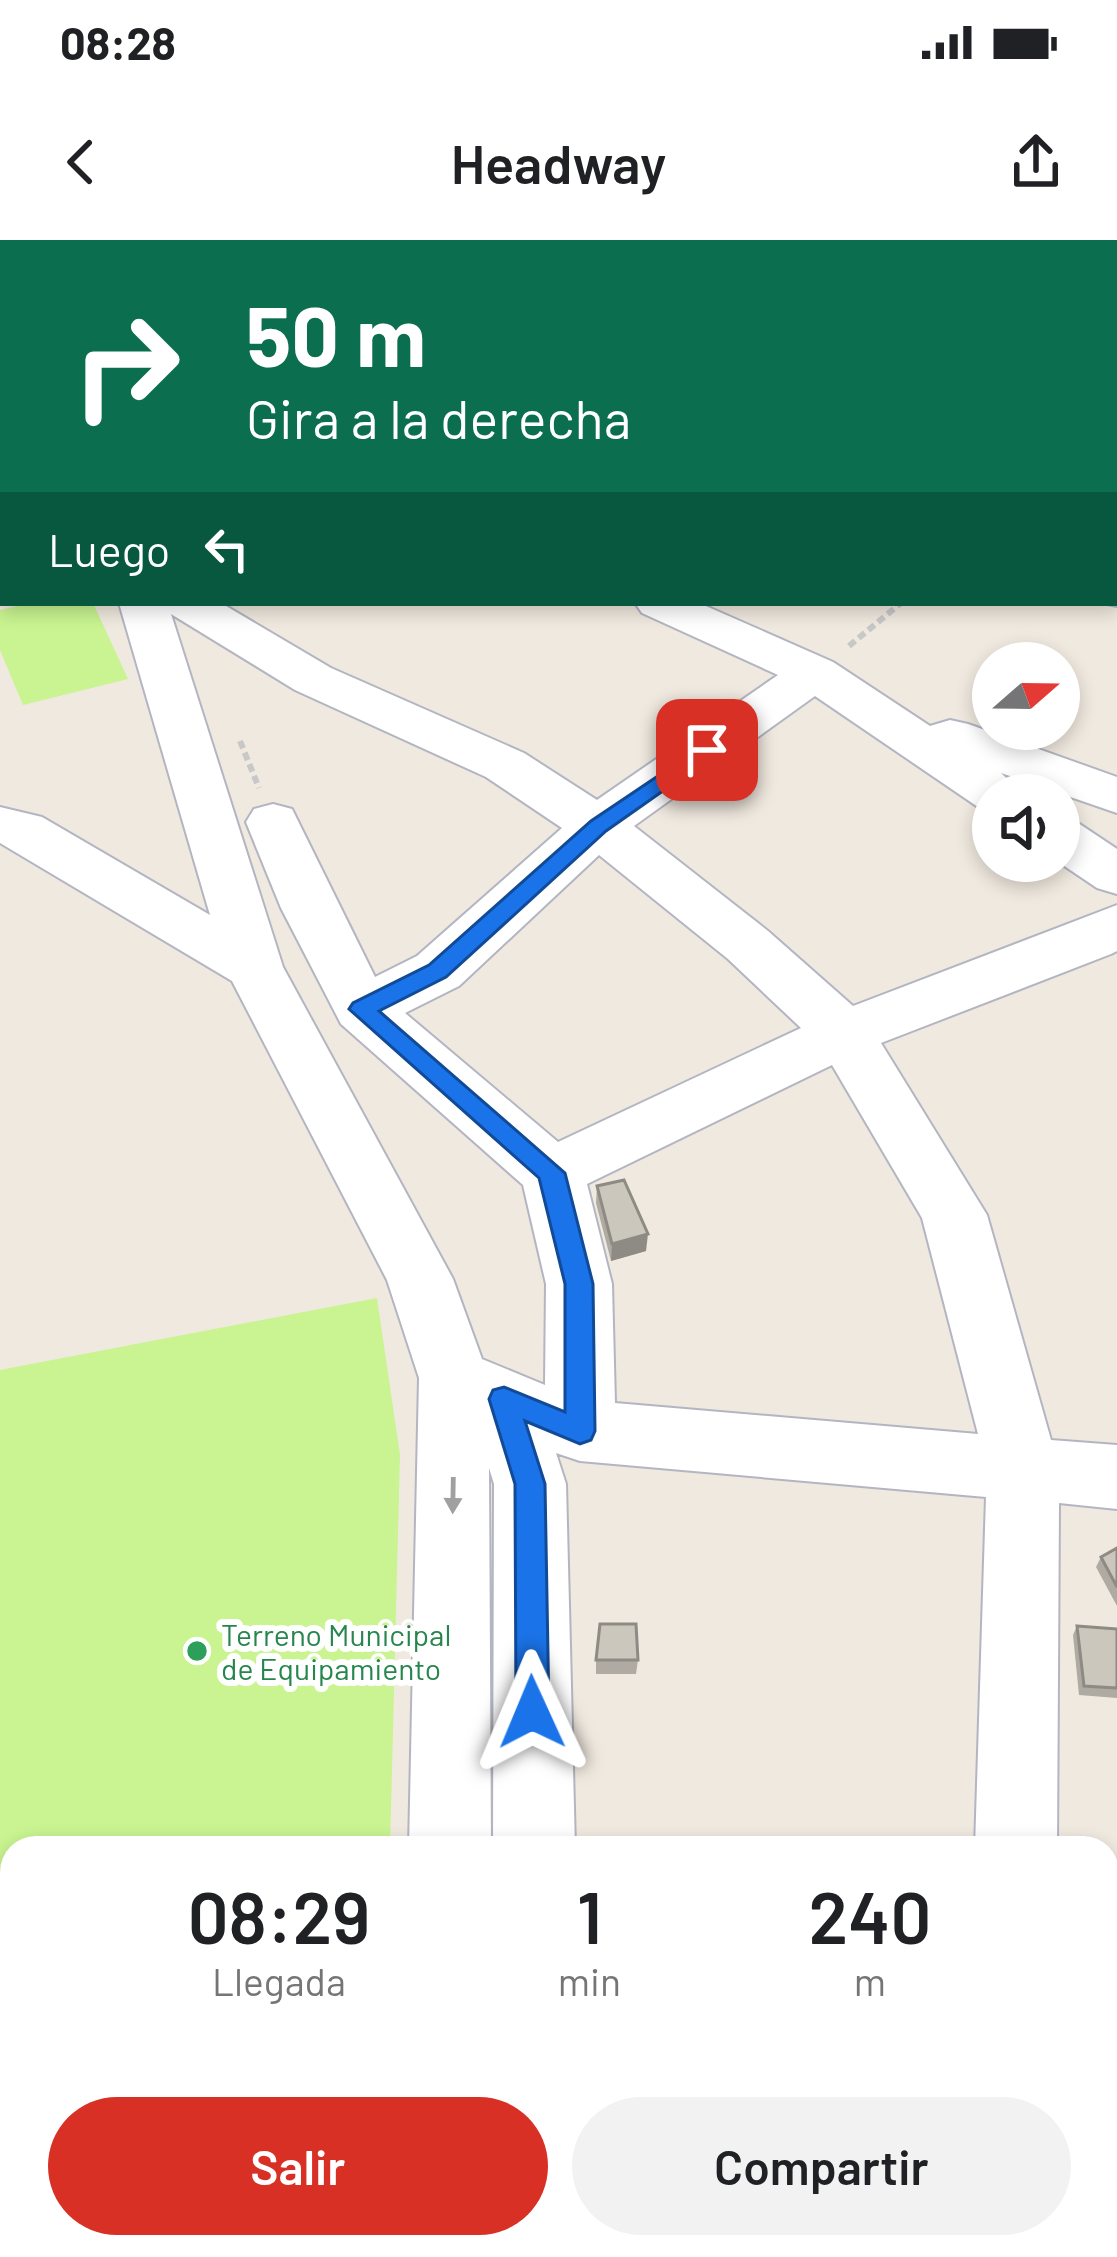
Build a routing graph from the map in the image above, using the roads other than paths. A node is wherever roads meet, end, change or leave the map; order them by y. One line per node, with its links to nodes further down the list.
1 (144, 606): 14 (street)
2 (191, 606): 10 (street)
3 (665, 606): 4 (street)
4 (815, 674): 5 (street); 10 (street)
5 (862, 705): 6 (street); 7 (street)
6 (972, 778)
7 (1117, 796)
8 (8, 815): 14 (street)
9 (273, 823): 15 (street)
10 (598, 826): 15 (street); 16 (street)
11 (1080, 850): 12 (street)
12 (1117, 875)
13 (1117, 925): 16 (street)
14 (254, 967): 18 (street)
15 (362, 1009): 17 (street)
16 (844, 1033): 17 (street); 20 (street)
17 (551, 1173): 19 (street)
18 (479, 1389): 19 (street); 22 (street, one-way to 22); 23 (street)
19 (580, 1431): 20 (street)
20 (1023, 1467): 21 (street); 24 (street)
21 (1117, 1477)
22 (451, 1836)
23 (534, 1836)
24 (1016, 1836)

